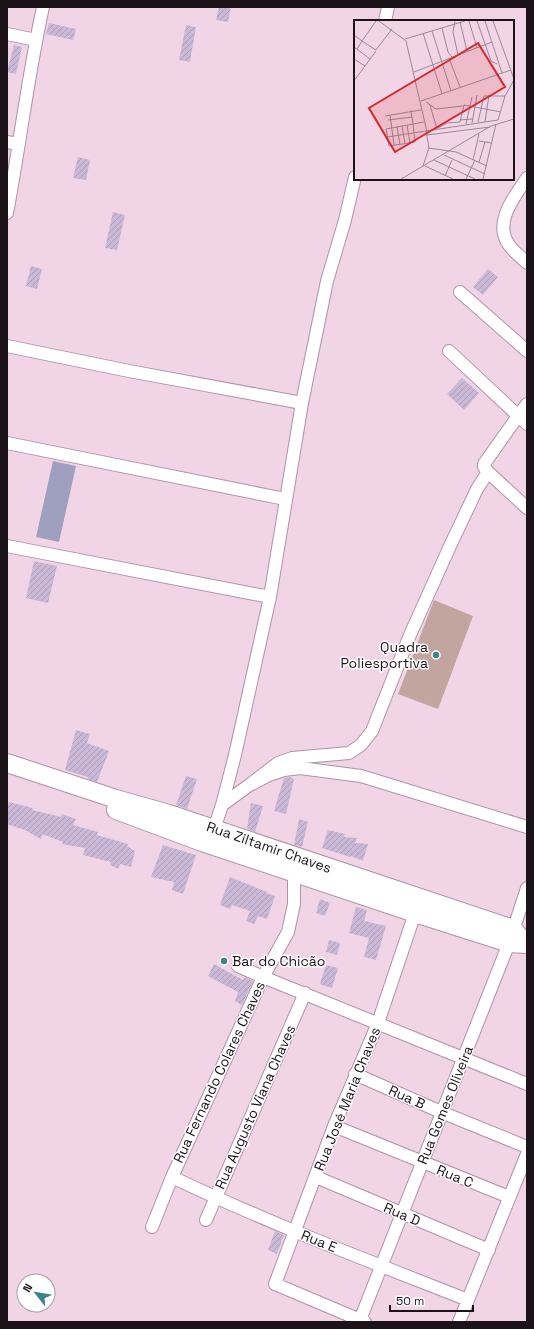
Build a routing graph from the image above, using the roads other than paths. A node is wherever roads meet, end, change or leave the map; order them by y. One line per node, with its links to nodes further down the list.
1 (42, 7): 5 (street)
2 (388, 7): 3 (street)
3 (385, 20)
4 (7, 34): 5 (street)
5 (36, 40): 7 (street)
6 (7, 142): 7 (street)
7 (19, 144): 10 (street)
8 (354, 180): 16 (street)
9 (526, 183): 11 (street)
10 (7, 213)
11 (527, 263)
12 (460, 292): 15 (street)
13 (7, 346): 16 (street)
14 (449, 350): 18 (street)
15 (527, 351)
16 (302, 403): 22 (street)
17 (527, 404): 18 (street)
18 (518, 416): 19 (street); 21 (street)
19 (527, 424)
20 (7, 443): 22 (street)
21 (488, 472): 23 (street); 28 (street)
22 (286, 499): 25 (street)
23 (527, 508)
24 (7, 546): 25 (street)
25 (270, 597): 29 (street)
26 (7, 763): 30 (street, Rua Ziltamir Chaves)
27 (7, 773): 30 (street, Rua Ziltamir Chaves)
28 (248, 786): 29 (street); 31 (street)
29 (222, 805): 32 (street)
30 (167, 821): 32 (street, Rua Ziltamir Chaves); 33 (street, Rua Ziltamir Chaves)
31 (527, 827)
32 (214, 829): 36 (street, Rua Ziltamir Chaves)
33 (294, 872): 35 (street, Rua Ziltamir Chaves); 38 (street, Rua Fernando Colares Chaves)
34 (527, 888): 36 (street, Rua Gomes Oliveira)
35 (415, 914): 36 (street, Rua Ziltamir Chaves); 40 (street, Rua José Maria Chaves)
36 (518, 940): 41 (street, Rua Gomes Oliveira)
37 (238, 966): 38 (street)
38 (263, 977): 39 (street); 49 (street, Rua Fernando Colares Chaves)
39 (305, 993): 40 (street); 52 (street, Rua Augusto Viana Chaves)
40 (378, 1023): 41 (street); 42 (street, Rua José Maria Chaves)
41 (464, 1058): 43 (street); 44 (street, Rua Gomes Oliveira)
42 (355, 1074): 44 (street, Rua B); 45 (street, Rua José Maria Chaves)
43 (527, 1084)
44 (441, 1112): 46 (street, Rua B); 48 (street, Rua Gomes Oliveira)
45 (334, 1126): 48 (street, Rua C); 50 (street, Rua José Maria Chaves)
46 (527, 1146)
47 (527, 1154): 51 (street)
48 (422, 1162): 51 (street, Rua C); 53 (street, Rua Gomes Oliveira)
49 (172, 1177): 52 (street, Rua E); 55 (street, Rua Fernando Colares Chaves)
50 (316, 1177): 53 (street, Rua D); 56 (street, Rua José Maria Chaves)
51 (509, 1197): 57 (street)
52 (215, 1198): 54 (street, Rua Augusto Viana Chaves); 56 (street, Rua E)
53 (402, 1213): 57 (street, Rua D); 58 (street, Rua Gomes Oliveira)
54 (206, 1220)
55 (152, 1227)
56 (294, 1231): 58 (street, Rua E); 60 (street, Rua José Maria Chaves)
57 (489, 1250): 59 (street)
58 (381, 1266): 59 (street, Rua E); 60 (street, Rua Gomes Oliveira)
59 (468, 1300): 61 (street)
60 (363, 1321)
61 (459, 1322)

